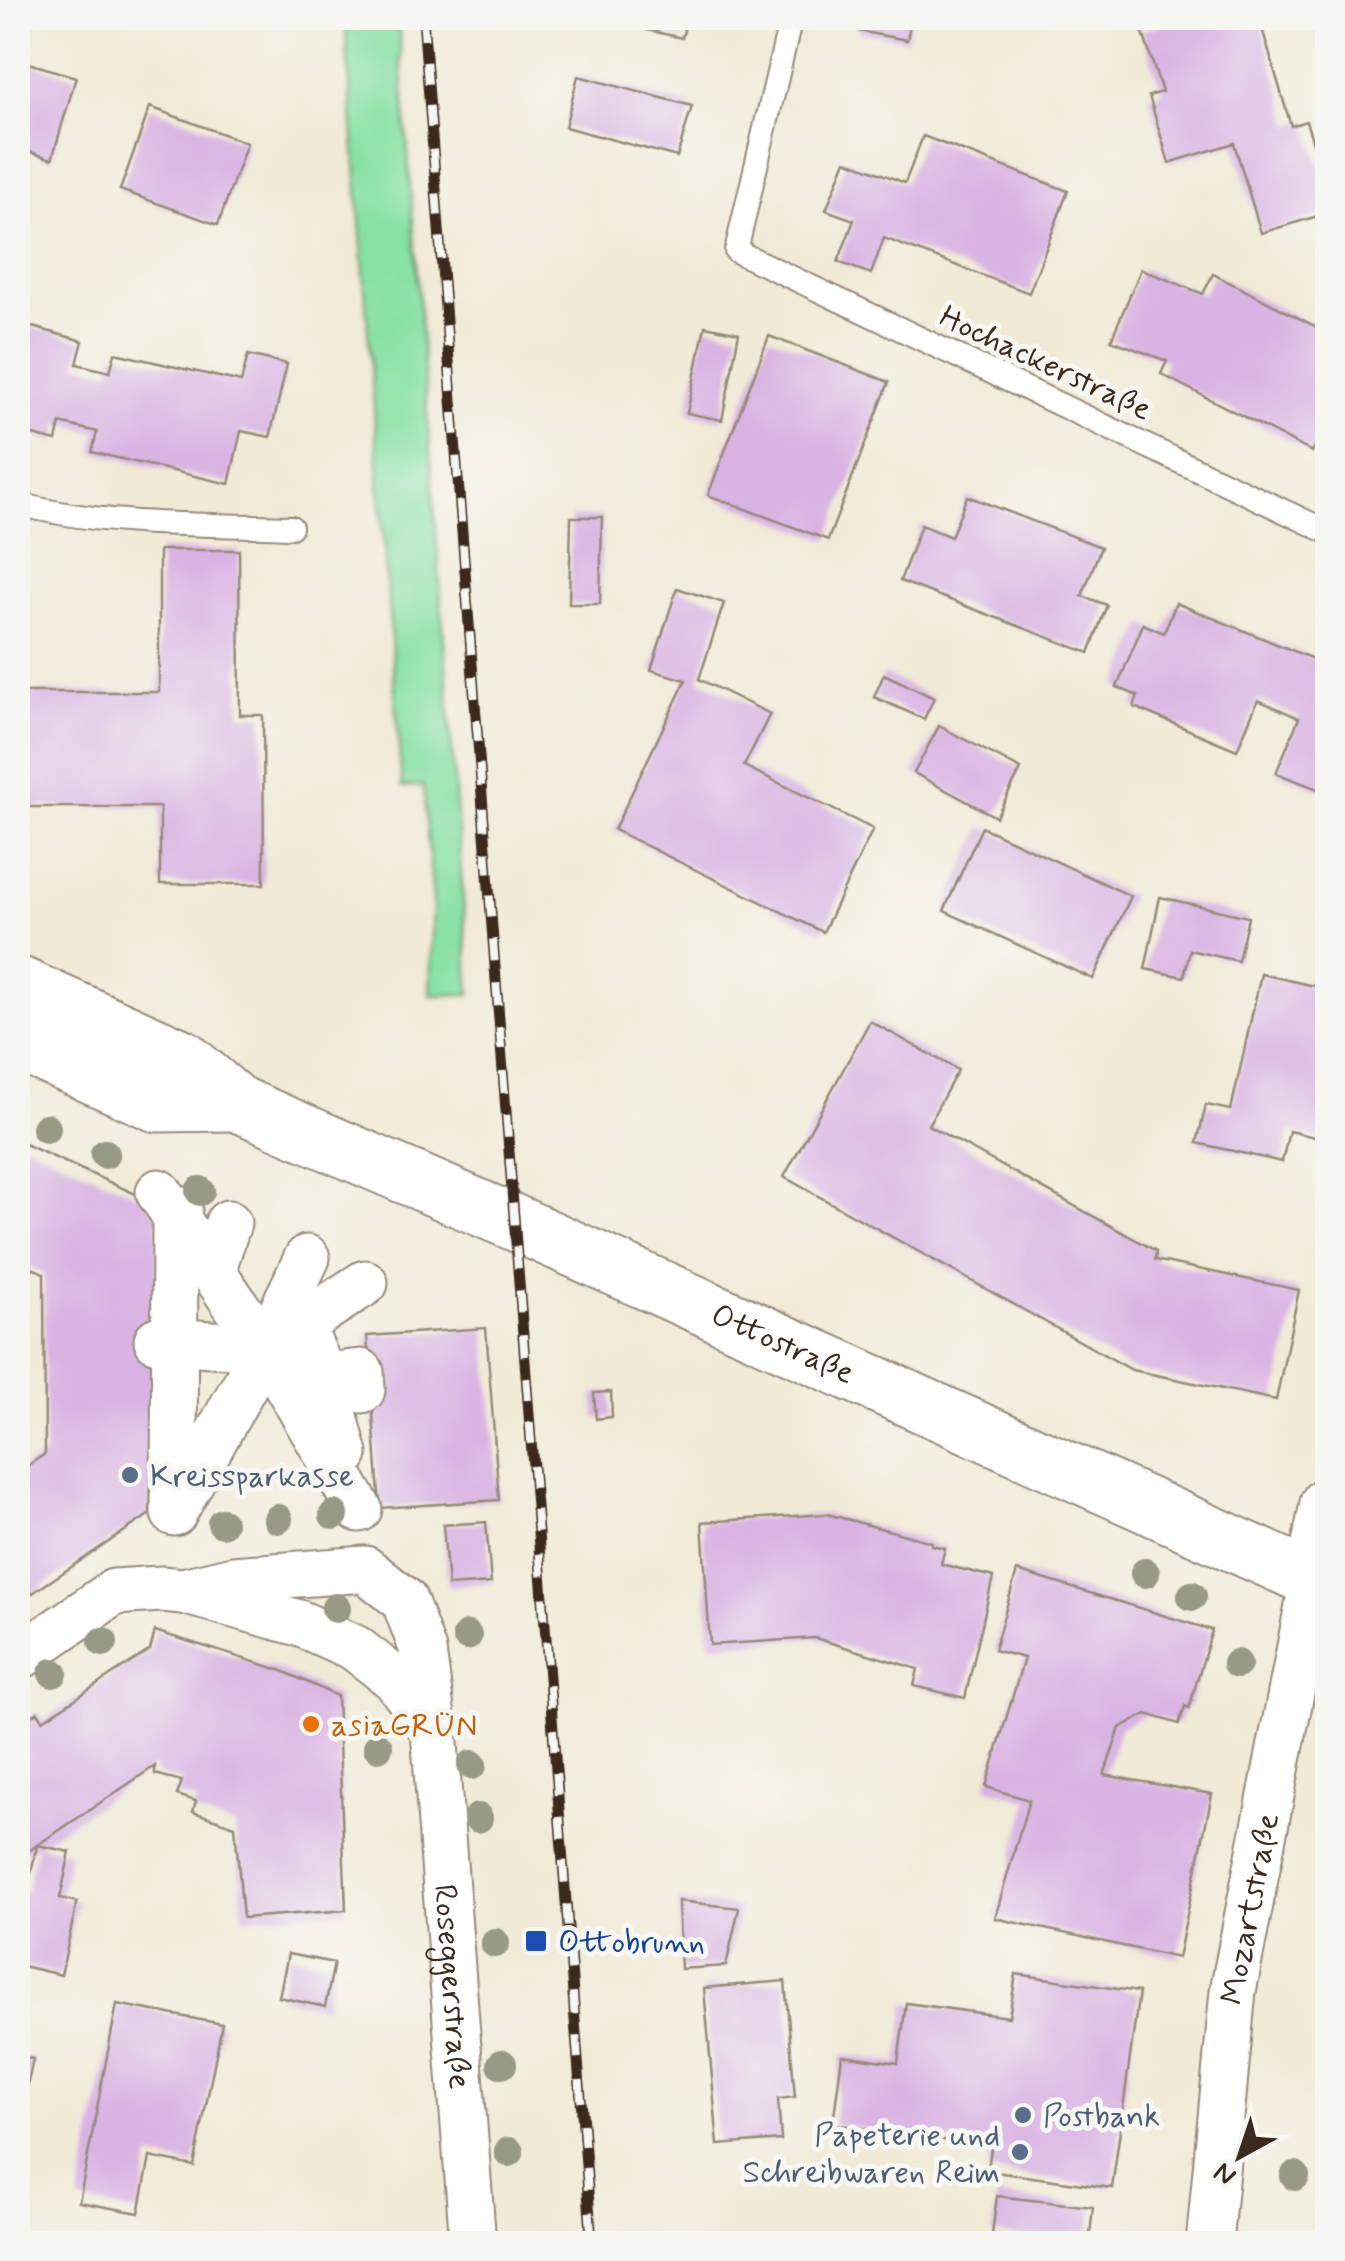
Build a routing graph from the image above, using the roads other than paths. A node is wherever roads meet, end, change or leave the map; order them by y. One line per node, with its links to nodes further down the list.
1 (790, 18): 4 (lane, Hochackerstraße)
2 (18, 504): 3 (lane)
3 (291, 527)
4 (1328, 532)
5 (18, 984): 7 (street, Ottostraße)
6 (18, 1043): 7 (street, Ottostraße)
7 (236, 1103): 14 (street, Ottostraße)
8 (228, 1224): 9 (street)
9 (213, 1270): 11 (street); 12 (street)
10 (365, 1283): 12 (street)
11 (165, 1340): 12 (street); 12 (street)
12 (307, 1340)
13 (1328, 1504): 14 (street)
14 (1320, 1583): 19 (street, Mozartstraße)
15 (184, 1591): 16 (street, Roseggerstraße); 17 (street, Roseggerstraße); 17 (street, Roseggerstraße)
16 (18, 1658)
17 (434, 1731): 18 (street, Roseggerstraße)
18 (474, 2244)
19 (1210, 2244)

